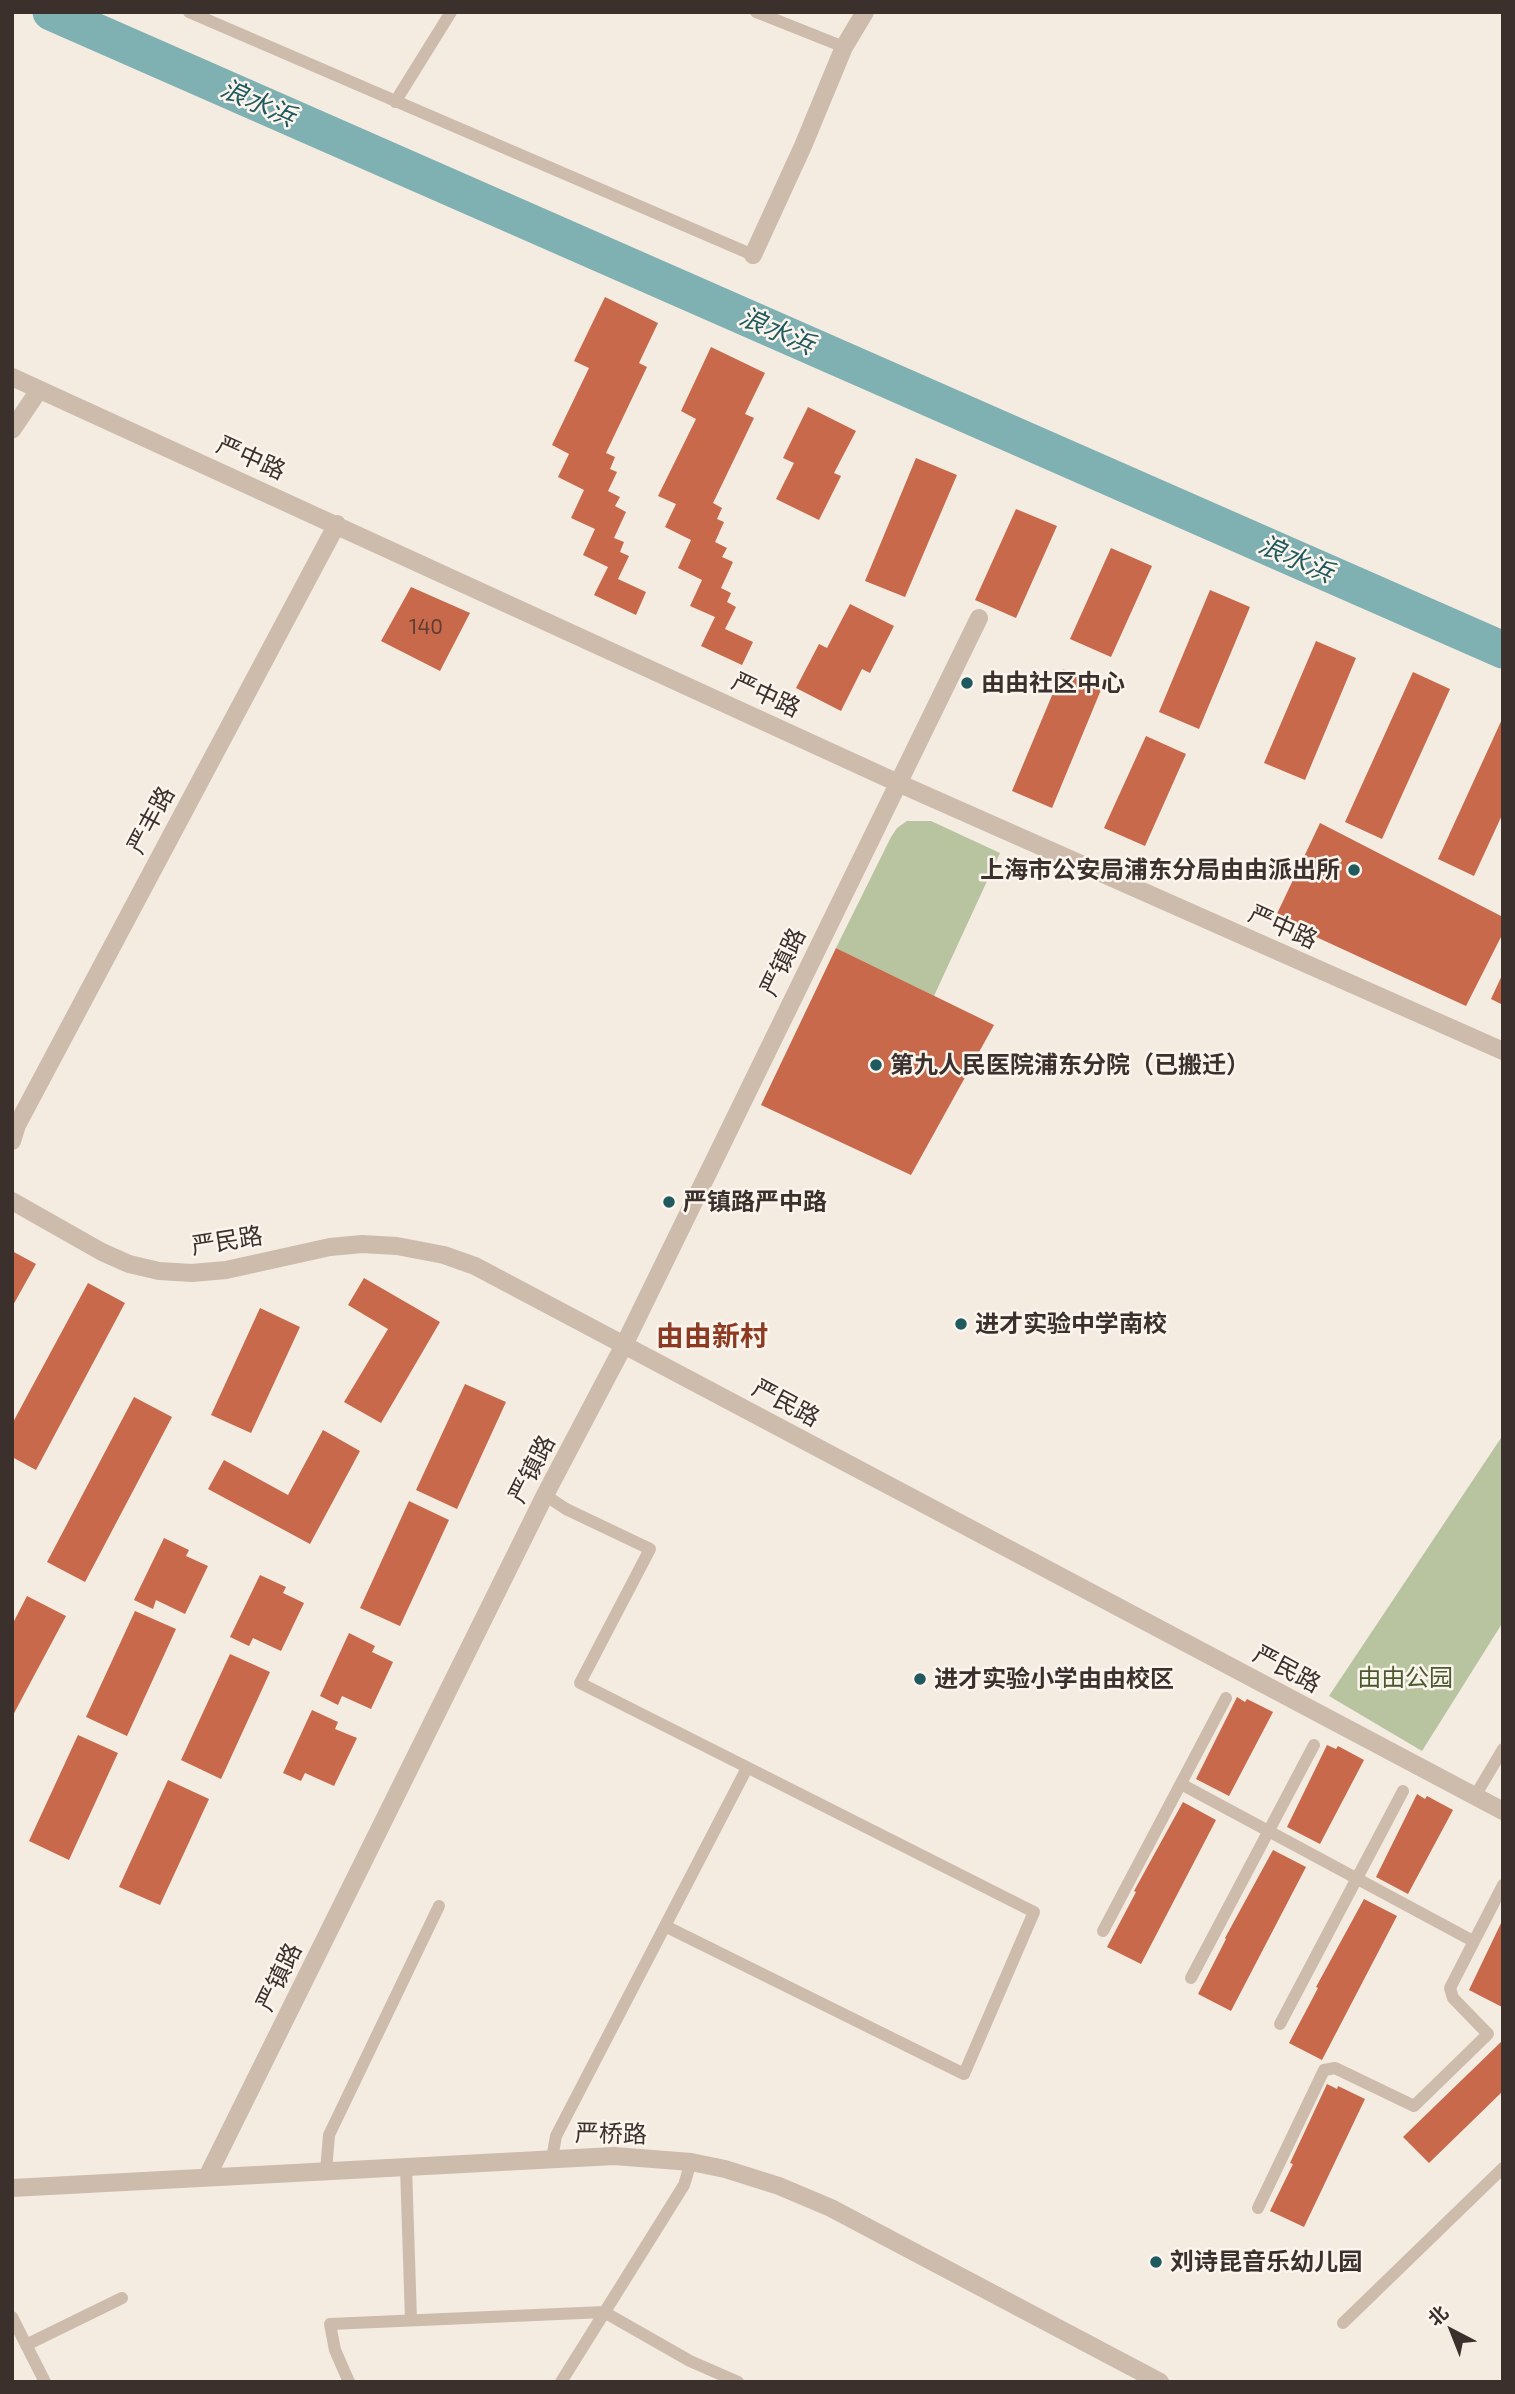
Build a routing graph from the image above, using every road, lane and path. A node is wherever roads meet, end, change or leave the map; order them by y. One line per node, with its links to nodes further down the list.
1 (189, 12): 6 (lane)
2 (451, 12): 6 (lane)
3 (756, 12): 5 (lane)
4 (865, 12): 5 (street)
5 (844, 47): 7 (street)
6 (395, 102): 7 (lane)
7 (753, 255)
8 (12, 377): 9 (street, 严中路)
9 (39, 390): 10 (street); 11 (street, 严中路)
10 (12, 430)
11 (337, 524): 13 (street, 严中路); 15 (street, 严丰路)
12 (979, 618): 13 (street, 严镇路)
13 (898, 783): 14 (street, 严中路); 17 (street, 严镇路)
14 (1503, 1051)
15 (14, 1129)
16 (12, 1201): 17 (street, 严民路)
17 (624, 1345): 18 (street, 严镇路); 25 (street, 严民路)
18 (545, 1495): 22 (lane); 41 (street, 严镇路)
19 (1226, 1698): 23 (lane)
20 (1314, 1745): 27 (lane)
21 (1503, 1749): 25 (lane)
22 (747, 1768): 31 (lane); 31 (lane)
23 (1181, 1784): 27 (lane); 32 (lane)
24 (1403, 1791): 28 (lane)
25 (1475, 1796): 26 (street, 严民路)
26 (1503, 1811)
27 (1268, 1831): 28 (lane); 34 (lane)
28 (1357, 1878): 33 (lane); 35 (lane)
29 (1503, 1885): 33 (lane)
30 (439, 1906): 40 (lane)
31 (665, 1926): 36 (lane)
32 (1102, 1931)
33 (1473, 1941): 43 (lane)
34 (1191, 1978)
35 (1280, 2024)
36 (552, 2159): 37 (street, 严桥路); 38 (street, 严桥路)
37 (691, 2162): 45 (lane); 54 (street, 严桥路)
38 (407, 2167): 40 (street, 严桥路); 47 (lane)
39 (1503, 2168): 48 (lane)
40 (326, 2171): 41 (street, 严桥路)
41 (207, 2177): 42 (street, 严桥路)
42 (12, 2188)
43 (1258, 2207)
44 (122, 2298): 49 (lane)
45 (604, 2312): 47 (lane); 52 (lane); 53 (lane)
46 (12, 2317): 49 (lane)
47 (411, 2320): 51 (lane)
48 (1343, 2323)
49 (26, 2345): 50 (lane)
50 (45, 2382)
51 (349, 2382)
52 (561, 2382)
53 (738, 2382)
54 (1160, 2382)

